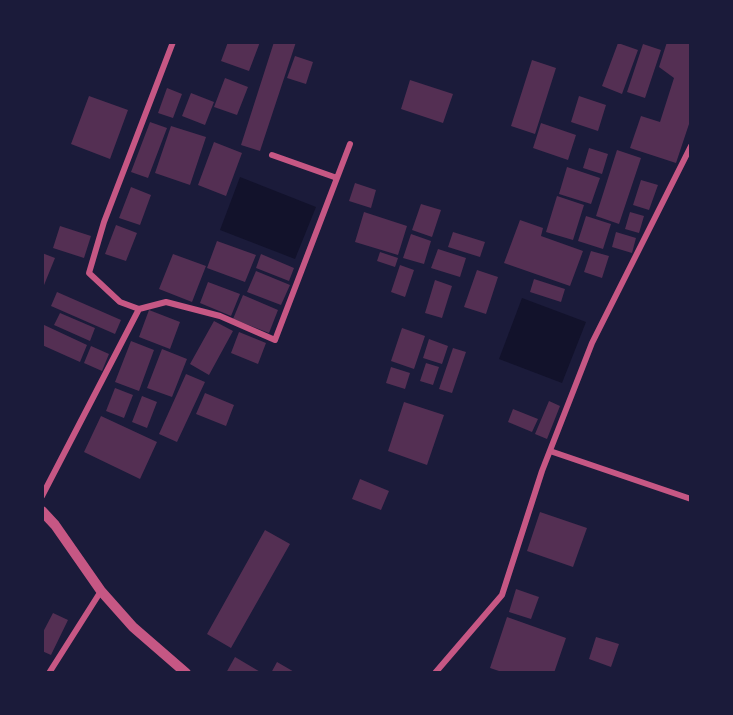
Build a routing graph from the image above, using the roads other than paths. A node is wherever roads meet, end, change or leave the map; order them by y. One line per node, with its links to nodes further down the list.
1 (173, 42): 6 (street)
2 (350, 144): 5 (street)
3 (691, 146): 7 (street)
4 (272, 155): 5 (street)
5 (337, 178): 6 (street)
6 (139, 309): 8 (street)
7 (550, 451): 9 (street); 14 (street)
8 (42, 496)
9 (691, 499)
10 (42, 511): 11 (street)
11 (101, 591): 12 (street); 13 (street)
12 (49, 673)
13 (186, 673)
14 (435, 673)

